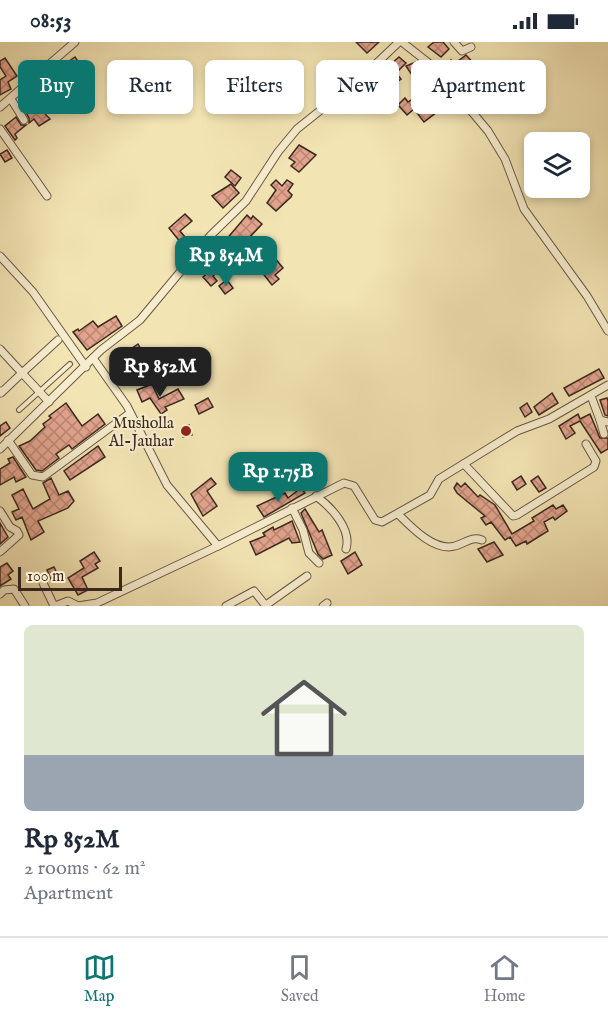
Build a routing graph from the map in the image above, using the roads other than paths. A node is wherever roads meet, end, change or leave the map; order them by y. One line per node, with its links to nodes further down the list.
1 (75, 42): 5 (street)
2 (400, 42): 11 (street); 14 (street)
3 (454, 42): 4 (street)
4 (471, 47)
5 (11, 99): 6 (street); 7 (street)
6 (0, 107)
7 (24, 120)
8 (0, 129): 9 (street)
9 (47, 195)
10 (0, 256): 16 (street)
11 (608, 331)
12 (58, 340): 17 (street)
13 (0, 349): 17 (street)
14 (93, 358): 16 (street); 24 (street)
15 (70, 364): 20 (lane)
16 (86, 367): 22 (street)
17 (22, 373): 19 (street); 20 (street)
18 (607, 387): 21 (street)
19 (0, 391)
20 (40, 392): 22 (street); 23 (lane)
21 (591, 396): 25 (street); 31 (street)
22 (49, 402): 28 (street)
23 (19, 410)
24 (130, 413): 28 (street); 37 (street)
25 (600, 420): 26 (street); 27 (street)
26 (608, 422)
27 (604, 434)
28 (8, 440): 30 (street)
29 (586, 444): 31 (street)
30 (0, 449)
31 (464, 464): 35 (street)
32 (316, 496): 33 (street); 35 (street); 38 (street)
33 (292, 508): 37 (street); 40 (street)
34 (0, 511): 39 (street)
35 (399, 515): 36 (street)
36 (482, 540)
37 (218, 546): 46 (street)
38 (346, 549)
39 (0, 552)
40 (319, 563)
41 (307, 576): 47 (street)
42 (43, 583): 46 (street)
43 (1, 589): 45 (street)
44 (228, 605): 47 (street)
45 (25, 606)
46 (55, 606)
47 (266, 606)

